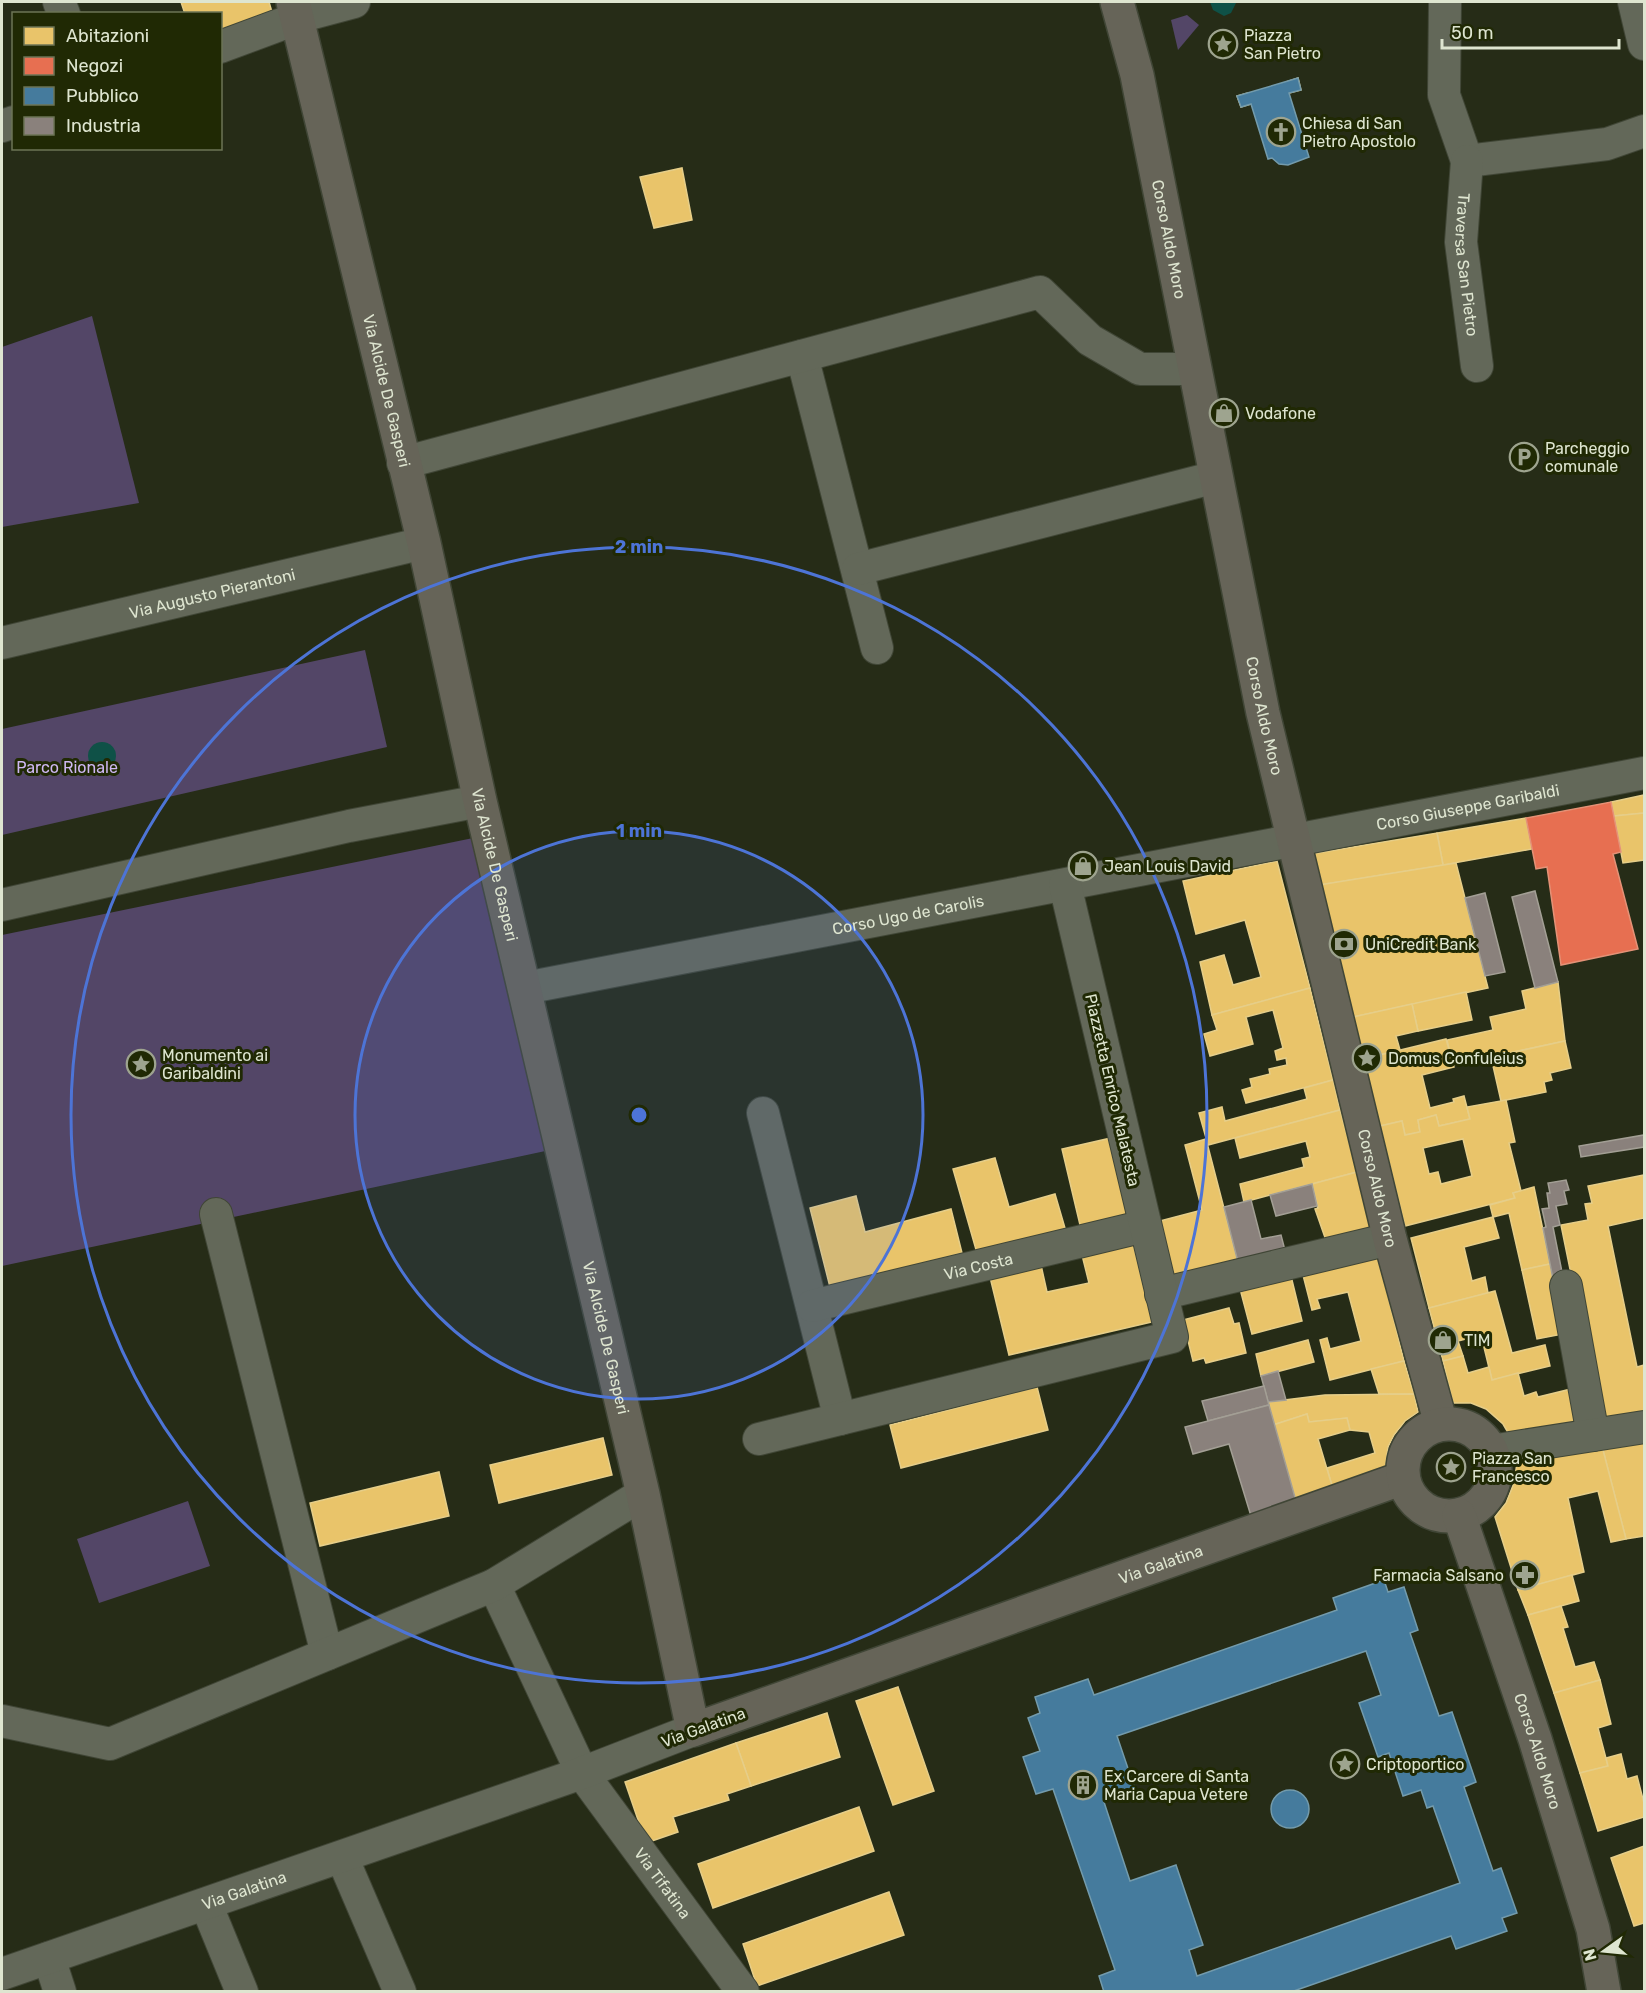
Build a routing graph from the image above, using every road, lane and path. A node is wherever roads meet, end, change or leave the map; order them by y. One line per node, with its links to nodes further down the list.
1 (354, 2): 5 (street)
2 (1117, 2): 12 (main road, Corso Aldo Moro)
3 (1445, 2): 9 (street)
4 (1634, 2): 6 (street)
5 (295, 10): 7 (street); 13 (main road, Via Alcide De Gasperi)
6 (1644, 44)
7 (222, 46)
8 (1644, 131): 9 (street)
9 (1467, 161): 11 (street, Traversa San Pietro)
10 (802, 356): 12 (street); 13 (street); 16 (street)
11 (1477, 366)
12 (1195, 369): 14 (main road, Corso Aldo Moro)
13 (403, 463): 15 (main road, Via Alcide De Gasperi)
14 (1216, 477): 16 (street); 21 (main road, Corso Aldo Moro)
15 (424, 543): 17 (street, Via Augusto Pierantoni); 20 (main road, Via Alcide De Gasperi)
16 (858, 568): 18 (street)
17 (2, 643)
18 (877, 648)
19 (1644, 773): 21 (street, Corso Giuseppe Garibaldi)
20 (480, 801): 23 (street); 24 (main road, Via Alcide De Gasperi)
21 (1292, 842): 22 (street, Corso Ugo de Carolis); 28 (main road, Corso Aldo Moro)
22 (1065, 885): 24 (street, Corso Ugo de Carolis); 27 (street, Piazzetta Enrico Malatesta)
23 (2, 905)
24 (525, 988): 39 (main road, Via Alcide De Gasperi)
25 (763, 1113): 31 (street)
26 (216, 1215): 42 (street)
27 (1145, 1226): 30 (street, Piazzetta Enrico Malatesta); 31 (street, Via Costa)
28 (1390, 1239): 30 (street); 33 (main road, Corso Aldo Moro)
29 (1566, 1286): 35 (street)
30 (1161, 1294): 32 (street, Piazzetta Enrico Malatesta)
31 (812, 1306): 32 (street)
32 (840, 1419): 36 (street)
33 (1441, 1424): 37 (main road); 38 (main road)
34 (1644, 1427): 35 (street)
35 (1593, 1436): 37 (street)
36 (759, 1439)
37 (1491, 1450): 40 (main road)
38 (1403, 1478): 40 (main road); 44 (main road, Via Galatina)
39 (643, 1494): 41 (street); 44 (main road, Via Alcide De Gasperi)
40 (1460, 1515): 54 (main road, Corso Aldo Moro)
41 (494, 1585): 42 (street); 45 (street, Via Tifatina)
42 (327, 1654): 43 (street)
43 (2, 1721)
44 (693, 1730): 45 (street, Via Galatina)
45 (582, 1773): 46 (street, Via Galatina); 53 (street, Via Tifatina)
46 (342, 1857): 47 (street, Via Galatina); 52 (street)
47 (206, 1904): 48 (street, Via Galatina); 51 (street)
48 (49, 1958): 49 (street, Via Galatina); 50 (street)
49 (2, 1974)
50 (60, 1992)
51 (242, 1992)
52 (400, 1992)
53 (743, 1992)
54 (1605, 1992)

